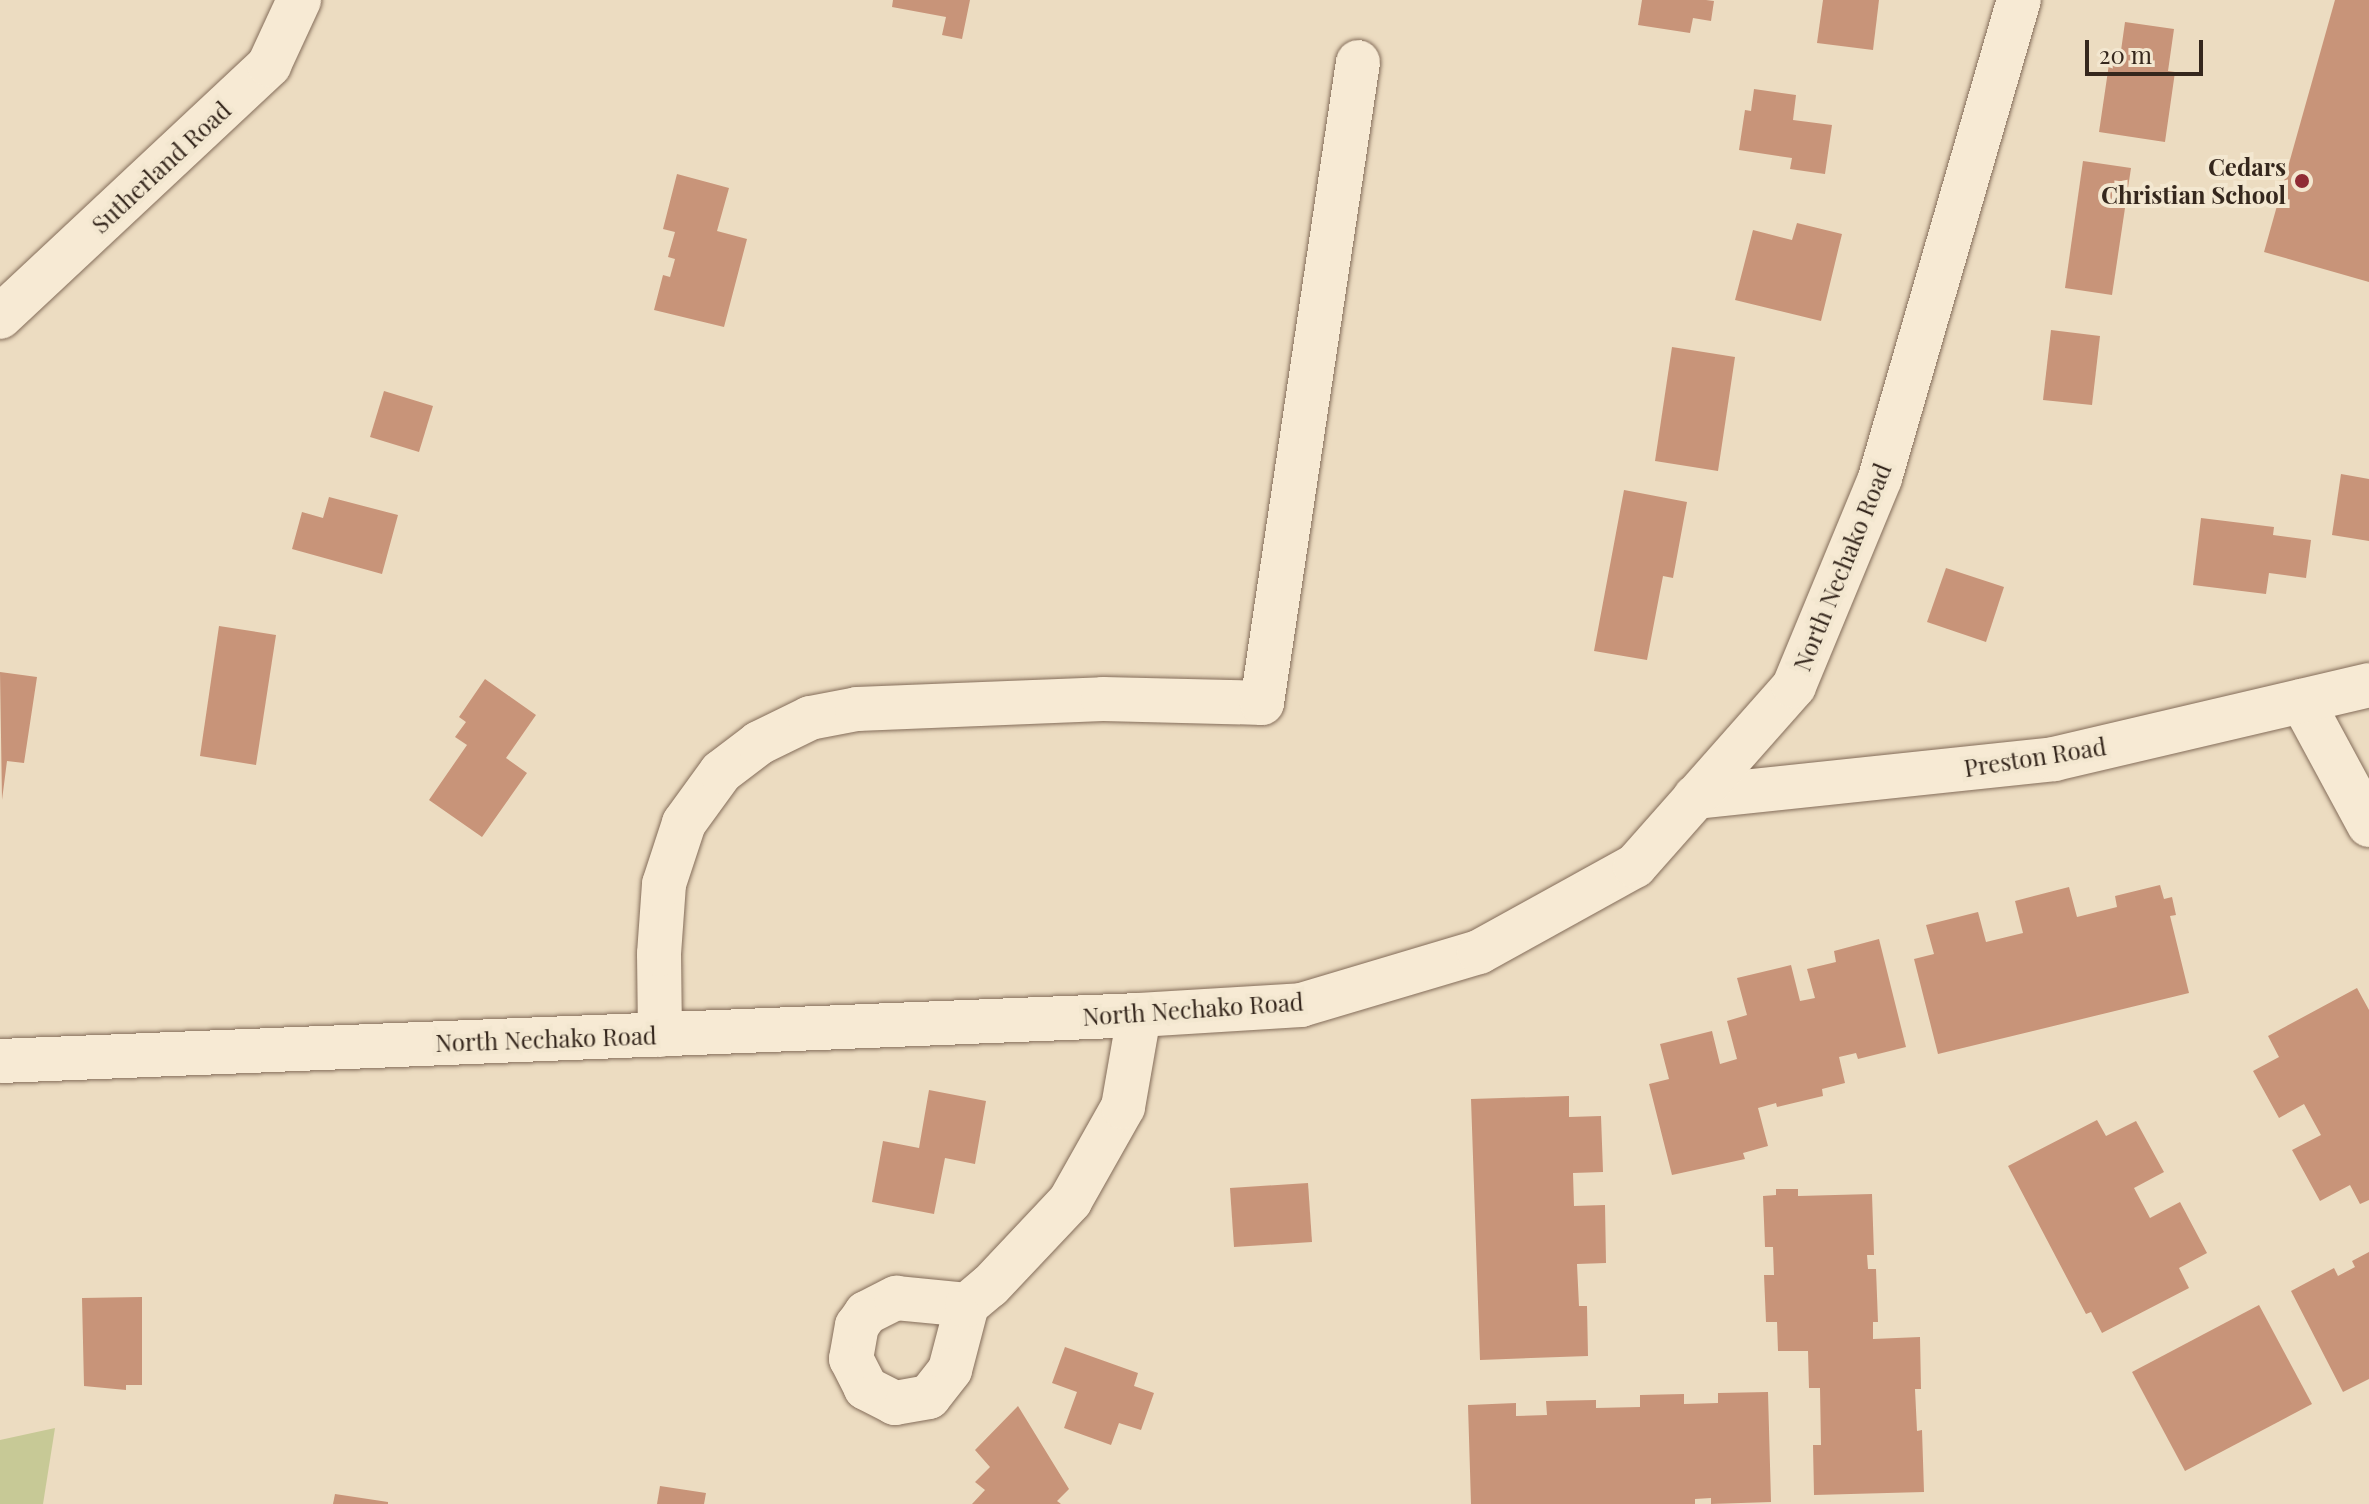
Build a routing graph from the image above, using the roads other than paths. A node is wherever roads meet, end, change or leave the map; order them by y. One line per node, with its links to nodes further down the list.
1 (299, 0): 4 (street, Sutherland Road)
2 (2019, 0): 7 (street, North Nechako Road)
3 (1358, 62): 10 (street)
4 (0, 317)
5 (2369, 685): 6 (street, Preston Road)
6 (2302, 701): 7 (street, Preston Road); 8 (street)
7 (1695, 797): 9 (street, North Nechako Road)
8 (2369, 825)
9 (1139, 1015): 10 (street, North Nechako Road); 12 (street)
10 (660, 1035): 11 (street, North Nechako Road)
11 (0, 1061)
12 (967, 1305)

